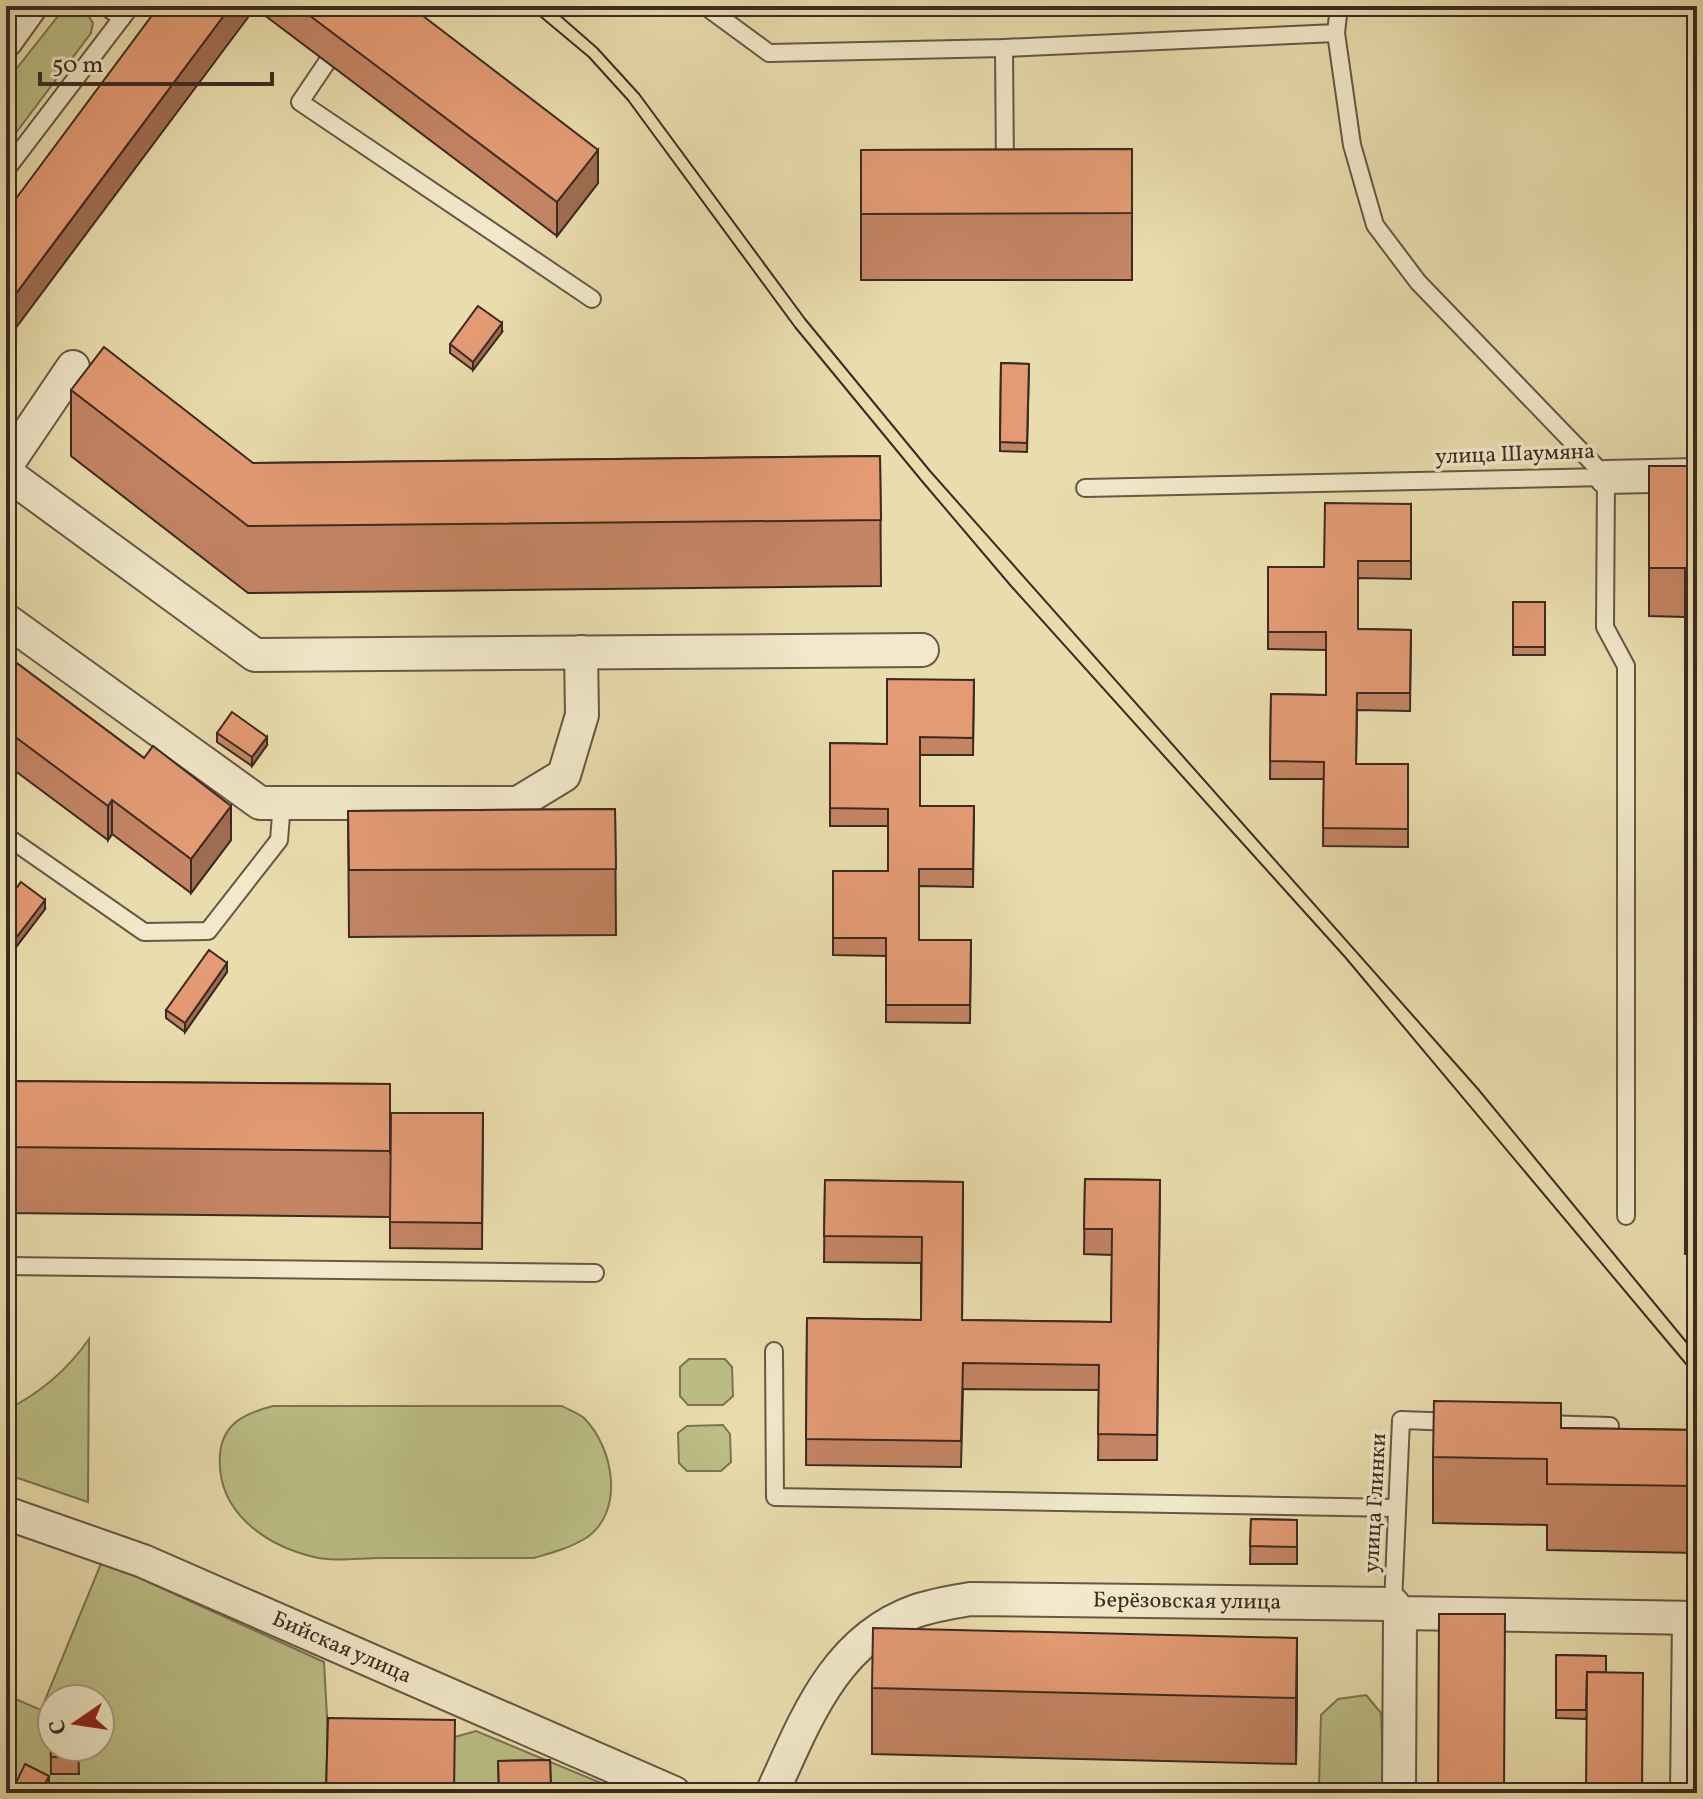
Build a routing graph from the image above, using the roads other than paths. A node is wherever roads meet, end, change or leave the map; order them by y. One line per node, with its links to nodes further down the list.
1 (31, 6): 7 (street)
2 (105, 6): 5 (lane)
3 (705, 6): 8 (lane)
4 (1339, 6): 6 (lane, улица Шаумяна)
5 (127, 12): 10 (lane)
6 (1336, 33): 8 (lane); 17 (lane, улица Шаумяна)
7 (6, 41)
8 (1004, 48): 11 (lane)
9 (327, 62): 12 (lane)
10 (6, 170)
11 (1005, 189)
12 (592, 299)
13 (73, 367): 14 (street)
14 (6, 466)
15 (6, 473): 21 (street)
16 (1697, 475): 17 (street)
17 (1606, 477): 18 (lane, улица Шаумяна); 24 (lane)
18 (1085, 488)
19 (6, 620): 22 (street)
20 (922, 650): 21 (street)
21 (581, 652): 22 (street)
22 (282, 803): 23 (lane)
23 (6, 836)
24 (1626, 1216)
25 (6, 1266): 26 (lane)
26 (595, 1273)
27 (774, 1351): 31 (lane)
28 (1476, 1422): 31 (lane, улица Глинки)
29 (1520, 1424): 30 (lane)
30 (1610, 1426)
31 (1397, 1508): 33 (lane, улица Глинки)
32 (6, 1513): 35 (street, Бийская улица)
33 (1397, 1609): 34 (street, Берёзовская улица); 36 (street, Берёзовская улица); 37 (street)
34 (1693, 1618): 38 (street)
35 (674, 1793)
36 (772, 1793)
37 (1399, 1793)
38 (1687, 1793)

